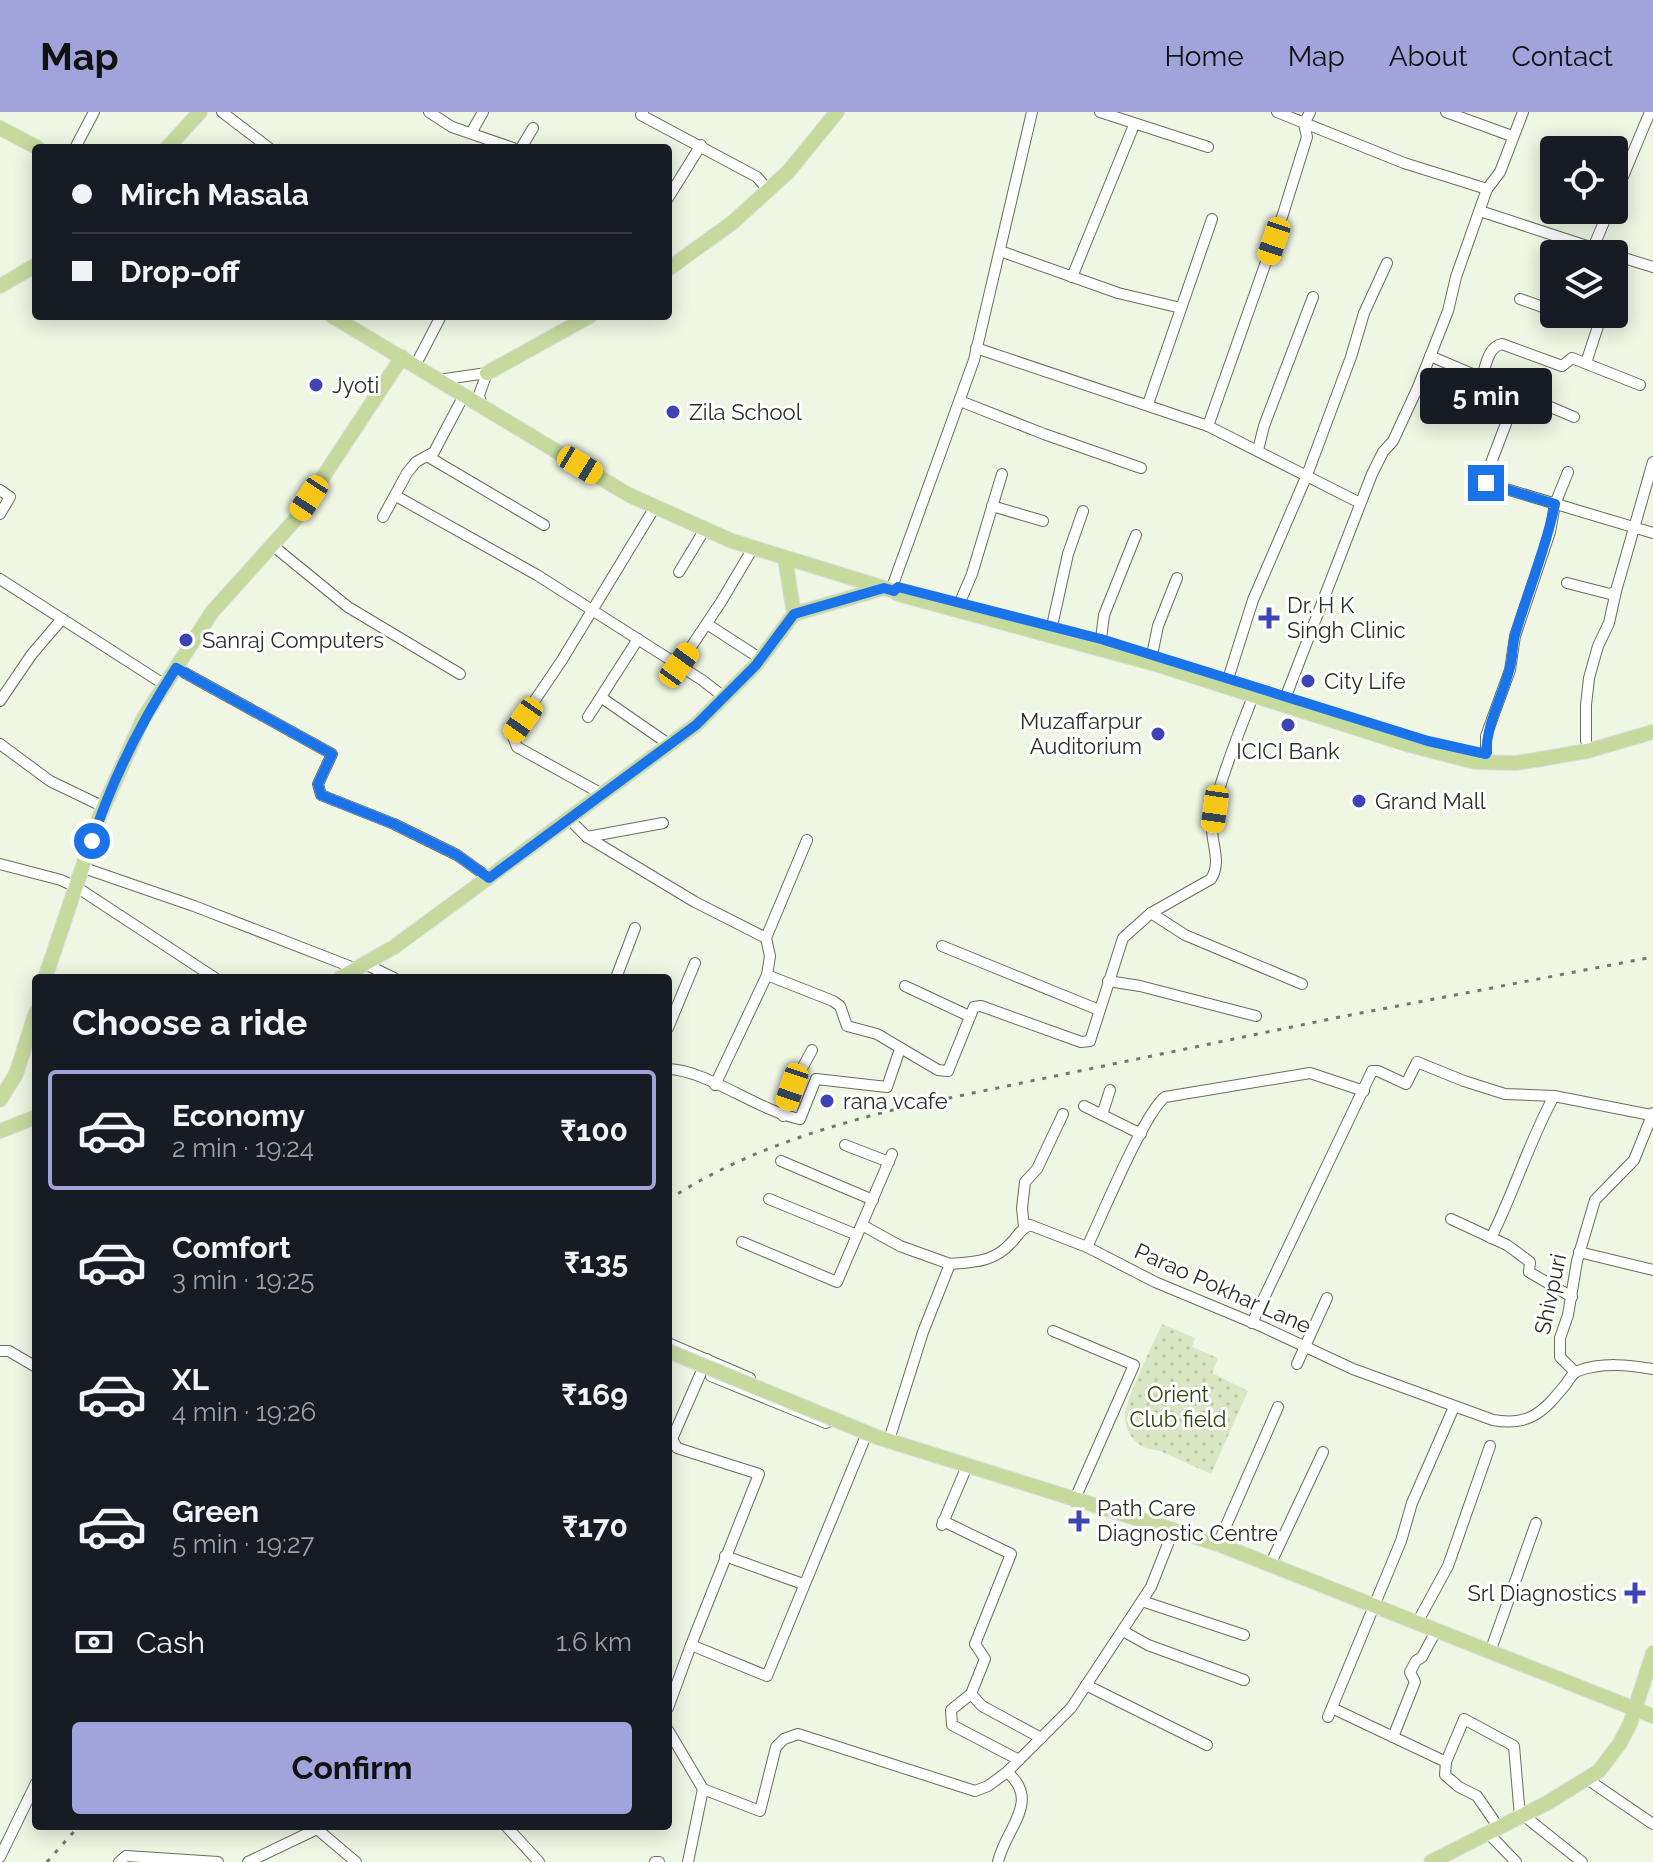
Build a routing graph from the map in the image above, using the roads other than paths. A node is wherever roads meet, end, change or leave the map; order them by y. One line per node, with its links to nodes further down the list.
1 (94, 112): 21 (street)
2 (200, 112): 22 (main road)
3 (222, 112): 23 (street)
4 (429, 112): 19 (street)
5 (483, 112): 19 (street)
6 (643, 112): 27 (street)
7 (837, 112): 31 (main road)
8 (1032, 112): 36 (street)
9 (1100, 112): 16 (street)
10 (1277, 112): 15 (street)
11 (1310, 112): 15 (street)
12 (1446, 112): 20 (street)
13 (1523, 112): 20 (street)
14 (1650, 112): 29 (street)
15 (1304, 124): 30 (street); 67 (street)
16 (1134, 125): 28 (street); 42 (street)
17 (0, 128): 26 (main road)
18 (533, 128): 25 (street)
19 (471, 133): 24 (street)
20 (1512, 136): 30 (street)
21 (77, 144)
22 (171, 144)
23 (264, 144)
24 (502, 144)
25 (523, 144)
26 (32, 145)
27 (701, 145): 31 (street); 32 (street)
28 (1208, 147)
29 (1628, 165)
30 (1487, 189): 33 (street)
31 (768, 190): 39 (main road)
32 (672, 192)
33 (1480, 211): 35 (street); 53 (street)
34 (1212, 219): 47 (street)
35 (1603, 224)
36 (1000, 251): 42 (street); 52 (street)
37 (1628, 259): 41 (street)
38 (1387, 263): 74 (street)
39 (672, 266)
40 (32, 267): 43 (main road)
41 (1653, 267)
42 (1072, 277): 47 (street)
43 (0, 286)
44 (1313, 297): 68 (street)
45 (1520, 299): 46 (street)
46 (1540, 306)
47 (1181, 308): 64 (street)
48 (340, 320): 54 (main road)
49 (439, 320): 56 (street)
50 (583, 320): 57 (main road)
51 (1598, 328): 55 (street)
52 (976, 348): 63 (street); 64 (street)
53 (1430, 356): 58 (street); 77 (street)
54 (402, 357): 56 (main road); 90 (main road)
55 (1586, 363): 58 (street); 60 (street)
56 (415, 366): 59 (main road)
57 (487, 373): 59 (street); 65 (street)
58 (1482, 377): 61 (street)
59 (438, 380): 62 (main road)
60 (1640, 385)
61 (1518, 392): 66 (street); 78 (street)
62 (464, 395): 65 (main road); 69 (street)
63 (960, 401): 71 (street); 97 (street)
64 (1148, 404): 67 (street)
65 (482, 406): 80 (main road)
66 (1574, 417)
67 (1208, 426): 68 (street)
68 (1258, 450): 74 (street)
69 (427, 456): 76 (street); 85 (street)
70 (1653, 462): 86 (street)
71 (1141, 468)
72 (1568, 472): 78 (street)
73 (1002, 474): 79 (street)
74 (1307, 475): 77 (street); 112 (street)
75 (0, 490): 82 (street)
76 (396, 496): 83 (street); 100 (street)
77 (1360, 503): 115 (street)
78 (1555, 504): 86 (street); 125 (street)
79 (992, 506): 84 (street); 99 (street)
80 (655, 507): 87 (main road); 100 (street)
81 (1083, 511): 104 (street)
82 (0, 514)
83 (383, 517)
84 (1043, 521)
85 (544, 525)
86 (1634, 527): 88 (street); 98 (street)
87 (705, 529): 91 (main road); 93 (street)
88 (1653, 533)
89 (1136, 535): 106 (street)
90 (272, 545): 110 (main road); 111 (street)
91 (753, 548): 92 (main road); 103 (street)
92 (785, 558): 97 (main road); 101 (main road)
93 (679, 572)
94 (1177, 578): 107 (street)
95 (0, 579): 102 (street)
96 (1567, 583): 98 (street)
97 (890, 589): 99 (main road); 101 (main road); 114 (main road)
98 (1616, 591): 122 (street)
99 (960, 602): 104 (main road)
100 (592, 612): 105 (street); 126 (street)
101 (794, 614): 108 (main road)
102 (62, 619): 113 (street); 118 (street)
103 (707, 624): 108 (street); 109 (street)
104 (1052, 626): 106 (main road)
105 (638, 639): 109 (street); 117 (street)
106 (1101, 639): 107 (main road)
107 (1152, 655): 112 (main road)
108 (761, 659): 116 (main road)
109 (679, 665): 116 (street)
110 (176, 668): 113 (main road); 134 (street)
111 (460, 674)
112 (1228, 679): 115 (main road)
113 (165, 685): 127 (main road)
114 (1253, 696): 121 (main road); 136 (street)
115 (1286, 696): 125 (main road)
116 (724, 697): 124 (main road)
117 (602, 698): 119 (street); 124 (street)
118 (0, 701)
119 (588, 717)
120 (1653, 723): 122 (main road)
121 (1653, 732)
122 (1586, 741): 125 (main road)
123 (0, 744): 127 (street)
124 (670, 745): 126 (main road)
125 (1486, 754)
126 (602, 794): 128 (main road)
127 (104, 807): 133 (main road)
128 (570, 820): 130 (street); 134 (main road)
129 (663, 823): 130 (street)
130 (587, 837): 138 (street)
131 (807, 840): 138 (street)
132 (0, 864): 135 (street)
133 (84, 868): 135 (main road); 141 (street)
134 (489, 878): 141 (main road)
135 (78, 888): 142 (main road); 143 (street)
136 (1151, 913): 148 (street); 149 (street)
137 (635, 928): 146 (street)
138 (766, 938): 147 (street)
139 (942, 946): 151 (street)
140 (695, 963): 154 (street)
141 (360, 967): 144 (main road); 145 (street)
142 (46, 974)
143 (209, 974)
144 (347, 974)
145 (382, 974)
146 (618, 974)
147 (767, 975): 156 (street); 159 (street)
148 (1108, 981): 151 (street); 153 (street)
149 (1302, 984)
150 (905, 986): 152 (street)
151 (1099, 1010): 152 (street)
152 (969, 1016): 156 (street)
153 (1256, 1016)
154 (672, 1018)
155 (32, 1024): 162 (main road)
156 (900, 1049): 168 (street)
157 (812, 1050): 168 (street)
158 (672, 1070): 159 (street)
159 (715, 1085): 168 (street)
160 (1110, 1090): 167 (street)
161 (1364, 1091): 163 (street); 171 (street); 187 (street)
162 (2, 1094)
163 (1554, 1096): 166 (street); 179 (street)
164 (1084, 1106): 167 (street)
165 (1063, 1114): 177 (street)
166 (1652, 1114): 182 (street, Shivpuri)
167 (1102, 1115): 171 (street)
168 (783, 1116)
169 (32, 1119): 170 (main road)
170 (0, 1131)
171 (1141, 1134): 181 (street)
172 (845, 1145): 175 (street)
173 (781, 1161): 175 (street)
174 (769, 1199): 178 (street)
175 (873, 1200): 178 (street)
176 (1451, 1219): 179 (street)
177 (1024, 1227): 181 (street, Parao Pokhar Lane); 183 (street)
178 (859, 1230): 180 (street); 183 (street)
179 (1491, 1238): 185 (street)
180 (742, 1242)
181 (1087, 1247): 187 (street, Parao Pokhar Lane)
182 (1579, 1252): 184 (street); 185 (street, Shivpuri)
183 (950, 1264): 202 (street)
184 (1653, 1270)
185 (1572, 1297): 199 (street, Shivpuri)
186 (1327, 1298): 190 (street)
187 (1252, 1323): 190 (street, Parao Pokhar Lane)
188 (1053, 1331): 206 (street)
189 (672, 1345): 193 (street)
190 (1304, 1347): 195 (street); 201 (street, Parao Pokhar Lane)
191 (0, 1351): 196 (street)
192 (672, 1353): 202 (main road, bridge)
193 (707, 1359): 198 (street); 202 (street)
194 (672, 1360): 198 (street)
195 (1297, 1364)
196 (32, 1365)
197 (1653, 1369): 199 (street)
198 (701, 1372): 202 (street); 210 (street)
199 (1575, 1372): 201 (street, Parao Pokhar Lane)
200 (1278, 1407): 209 (street)
201 (1454, 1407): 214 (street)
202 (877, 1438): 205 (main road); 212 (street)
203 (1490, 1446): 215 (street)
204 (1323, 1452): 211 (street)
205 (967, 1466): 206 (main road); 224 (street)
206 (1074, 1501): 208 (main road)
207 (1536, 1523): 220 (street)
208 (1173, 1531): 209 (main road); 213 (street)
209 (1218, 1544): 211 (main road)
210 (725, 1556): 212 (street); 219 (street)
211 (1270, 1565): 214 (main road)
212 (803, 1584): 219 (street)
213 (1142, 1601): 216 (street); 218 (street)
214 (1373, 1606): 215 (main road); 229 (street)
215 (1417, 1623): 217 (main road)
216 (1123, 1631): 222 (street); 223 (street)
217 (1436, 1631): 220 (main road); 229 (street)
218 (1244, 1635)
219 (691, 1645): 225 (street)
220 (1490, 1652): 226 (main road)
221 (1653, 1653): 226 (main road)
222 (1244, 1680)
223 (1086, 1685): 230 (street); 231 (street)
224 (971, 1694): 230 (street); 232 (street)
225 (672, 1697)
226 (1635, 1709): 227 (main road); 235 (main road)
227 (1653, 1716)
228 (672, 1737): 236 (street)
229 (1393, 1737): 233 (street)
230 (1041, 1738): 232 (street)
231 (1207, 1745)
232 (1019, 1760): 234 (street)
233 (1446, 1762): 238 (street); 243 (street)
234 (1007, 1772): 236 (street); 251 (street)
235 (1587, 1779): 238 (main road); 239 (street)
236 (703, 1789): 250 (street)
237 (32, 1791): 244 (street)
238 (1521, 1816): 243 (main road); 254 (street)
239 (1653, 1824)
240 (315, 1830): 247 (street)
241 (318, 1830): 248 (street)
242 (510, 1830): 249 (street)
243 (1493, 1830): 252 (main road); 253 (street)
244 (0, 1857)
245 (119, 1862): 246 (street)
246 (218, 1862)
247 (248, 1862)
248 (356, 1862)
249 (539, 1862)
250 (688, 1862)
251 (998, 1862)
252 (1431, 1862)
253 (1516, 1862)
254 (1582, 1862)

